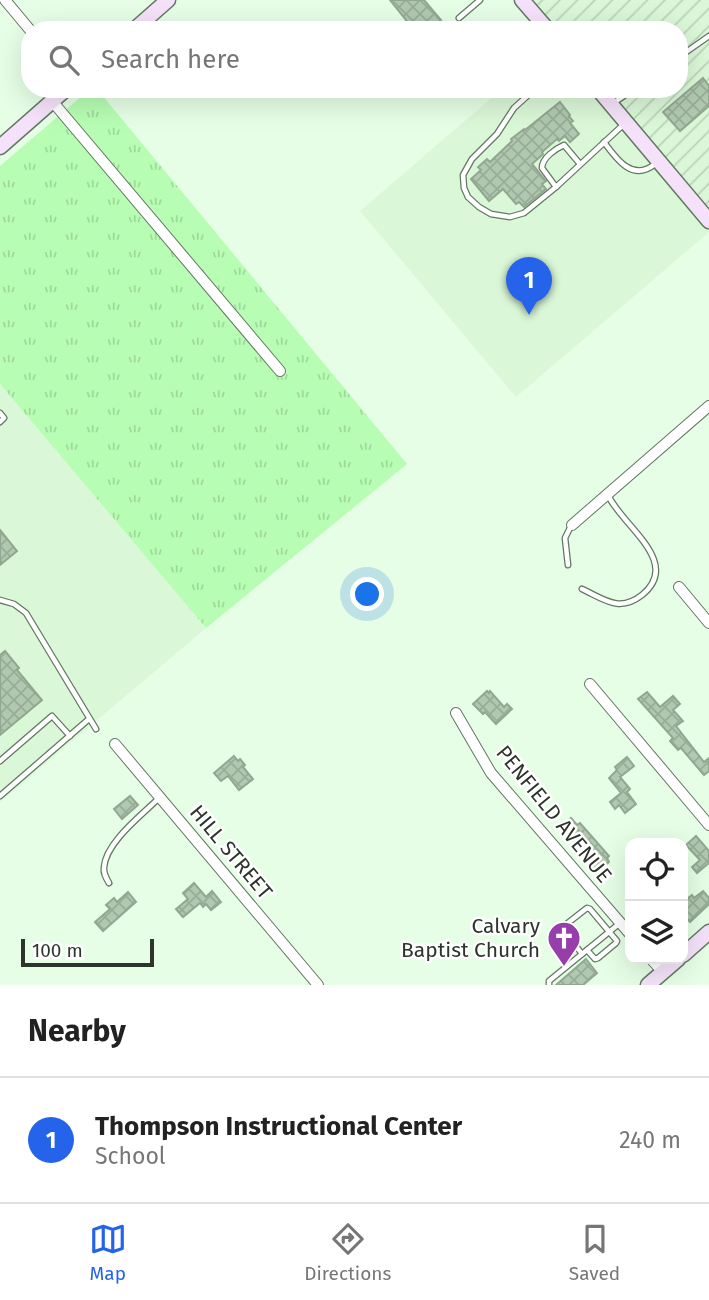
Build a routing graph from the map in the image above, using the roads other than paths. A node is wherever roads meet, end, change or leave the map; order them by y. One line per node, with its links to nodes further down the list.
1 (5, 0): 6 (street)
2 (168, 0): 7 (street)
3 (481, 0): 5 (lane)
4 (522, 0): 8 (street)
5 (459, 18)
6 (22, 21)
7 (144, 21)
8 (540, 21)
9 (709, 36): 10 (lane)
10 (688, 51)
11 (56, 98): 15 (street)
12 (525, 98): 22 (lane)
13 (606, 98): 16 (street)
14 (620, 98): 16 (lane)
15 (52, 101): 19 (street); 24 (street)
16 (611, 104): 17 (street)
17 (626, 121): 18 (lane); 20 (street)
18 (604, 142): 20 (lane); 21 (lane)
19 (0, 147)
20 (659, 160): 23 (street)
21 (580, 164): 22 (lane); 22 (lane)
22 (556, 187)
23 (709, 221)
24 (280, 371)
25 (709, 406): 28 (street)
26 (0, 413): 27 (lane)
27 (0, 422)
28 (607, 494): 29 (street); 32 (lane)
29 (572, 525): 30 (lane)
30 (568, 565)
31 (679, 587): 34 (street)
32 (582, 589)
33 (0, 600): 37 (lane)
34 (709, 623)
35 (590, 684): 44 (street)
36 (456, 713): 46 (street, PENFIELD AVENUE)
37 (89, 719): 38 (lane); 39 (lane)
38 (96, 729)
39 (70, 736): 41 (lane); 42 (lane)
40 (115, 744): 43 (street, HILL STREET)
41 (0, 761)
42 (0, 796)
43 (160, 797): 45 (lane); 56 (street, HILL STREET)
44 (709, 825)
45 (108, 883)
46 (620, 923): 47 (street, PENFIELD AVENUE); 48 (lane)
47 (625, 928)
48 (609, 932): 50 (lane); 50 (lane); 52 (lane)
49 (709, 932): 51 (street)
50 (587, 950): 52 (lane)
51 (688, 951)
52 (582, 954): 57 (lane)
53 (656, 964): 55 (street)
54 (672, 964): 55 (street)
55 (663, 972): 58 (street)
56 (318, 985)
57 (549, 985)
58 (648, 985)

